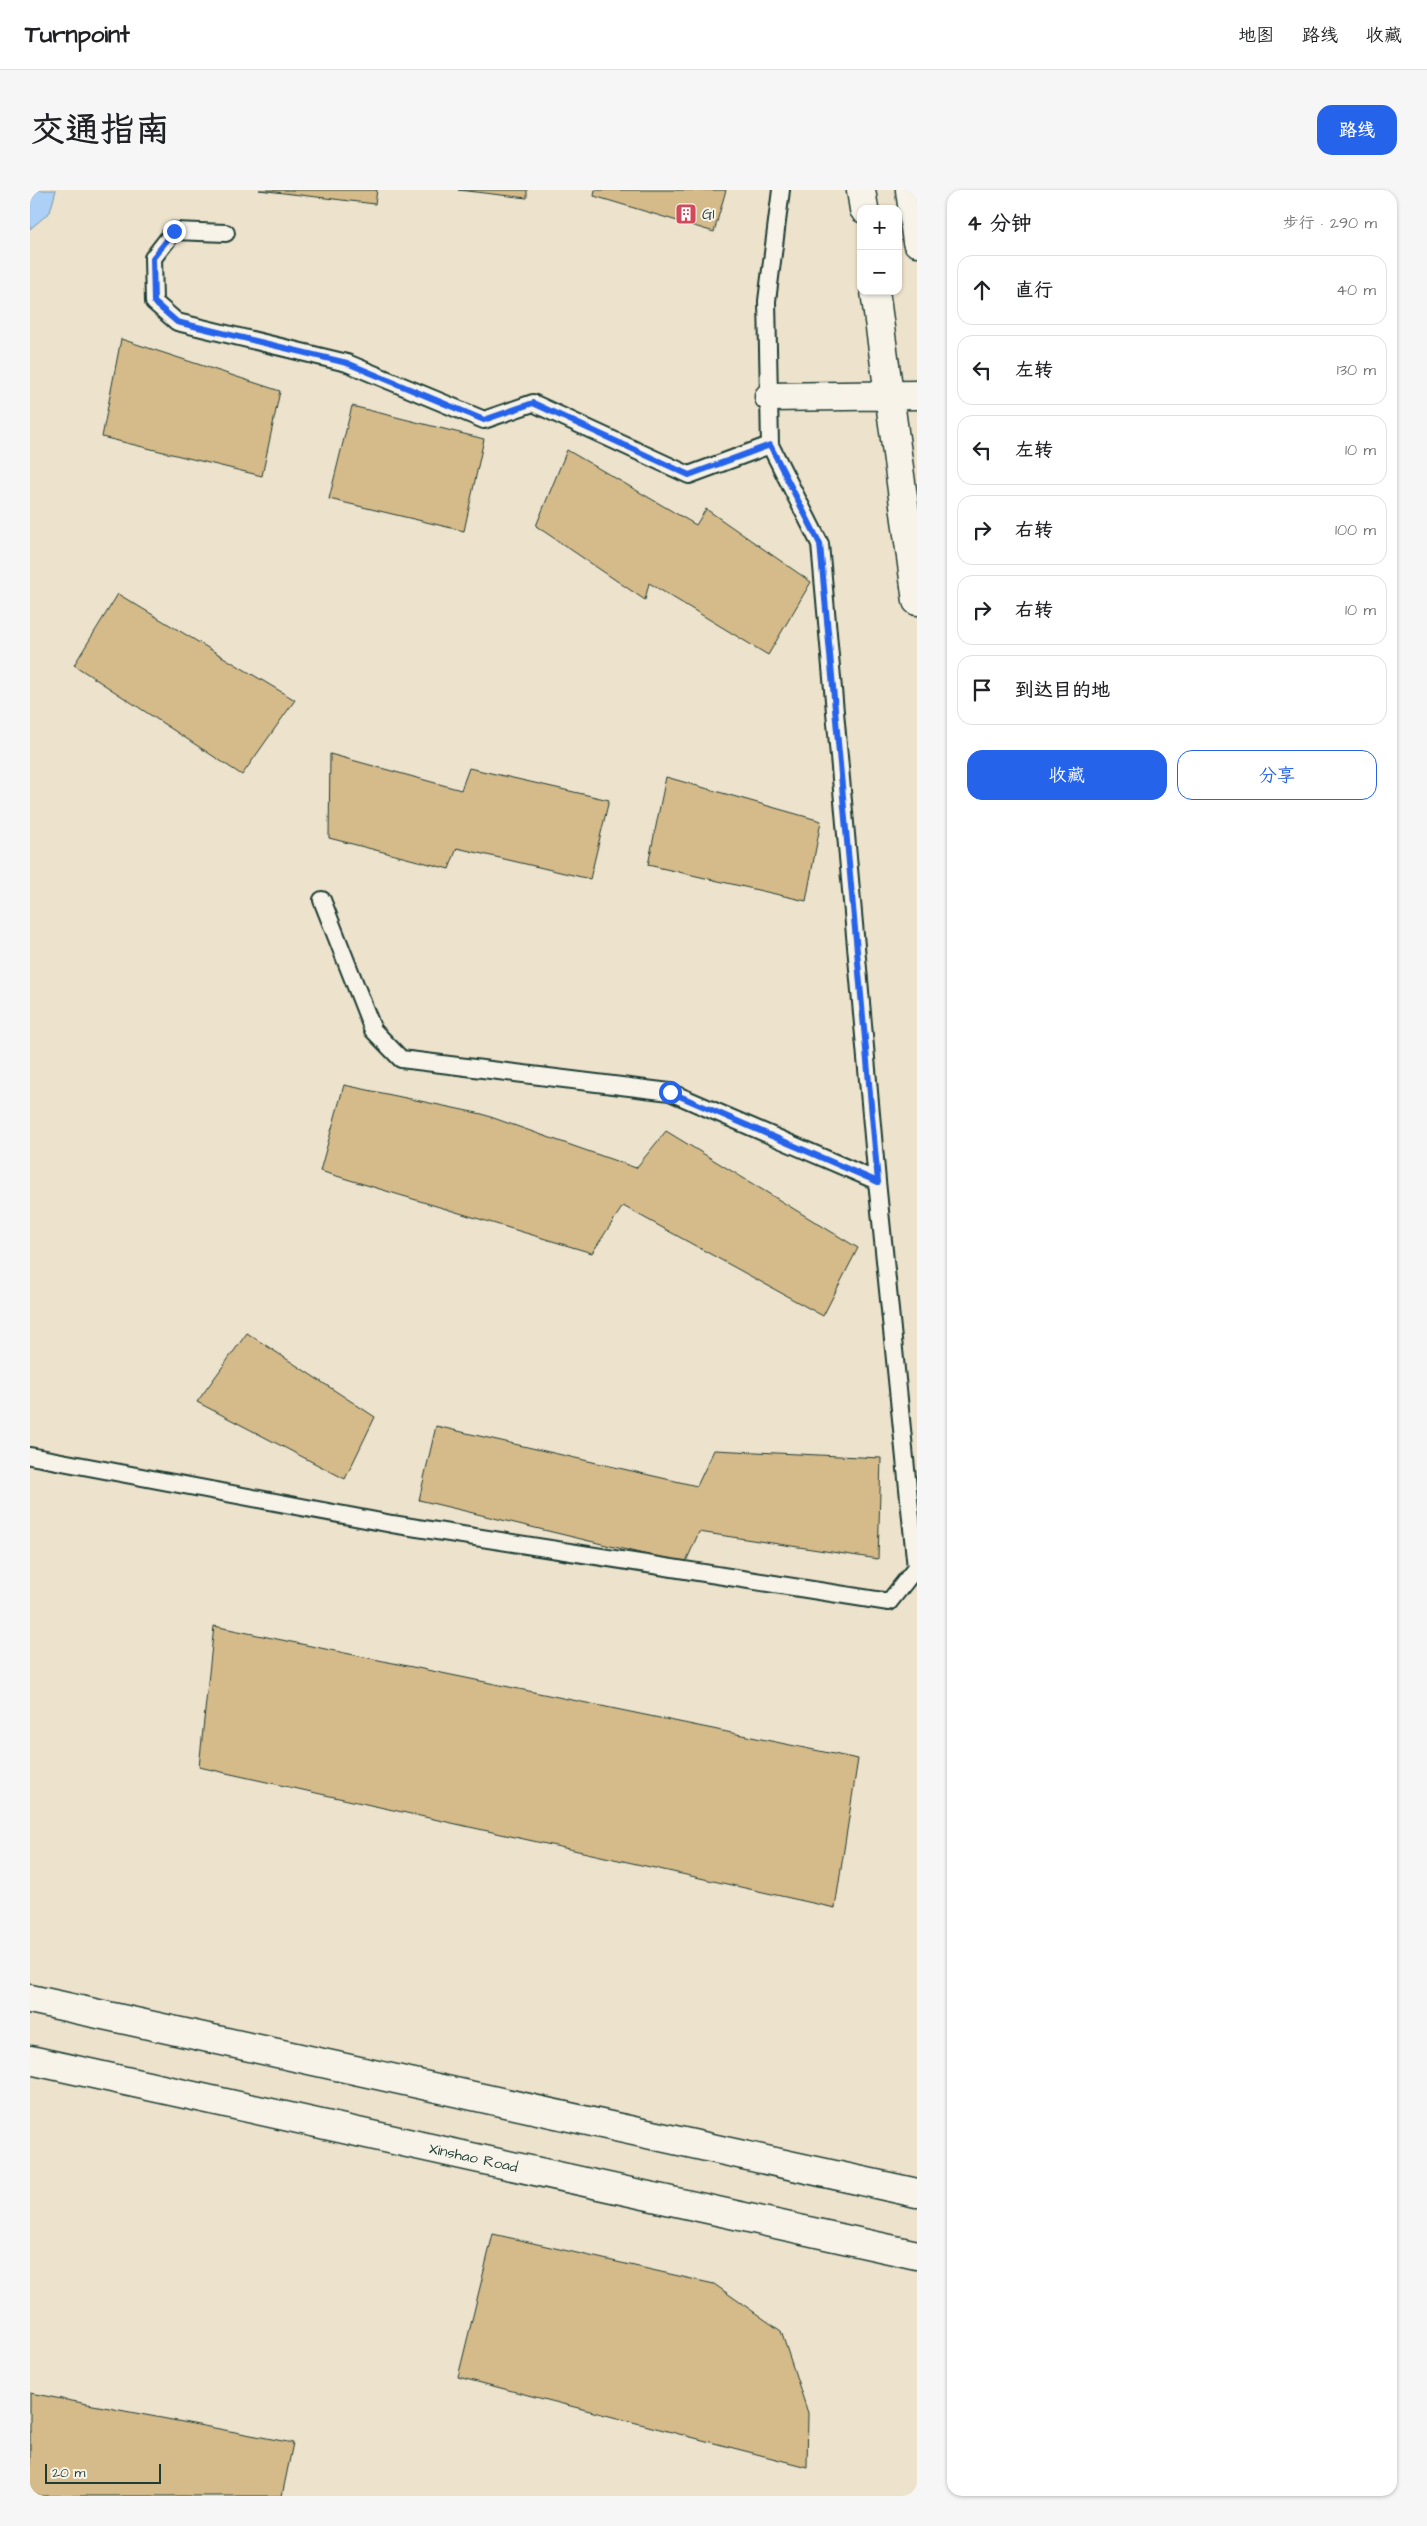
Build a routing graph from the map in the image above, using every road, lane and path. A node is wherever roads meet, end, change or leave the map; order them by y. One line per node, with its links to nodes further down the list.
1 (781, 190): 9 (lane)
2 (861, 190): 4 (main road)
3 (910, 190): 6 (main road)
4 (863, 205)
5 (226, 233): 11 (lane)
6 (917, 242)
7 (876, 295): 10 (main road)
8 (917, 395): 10 (main road)
9 (769, 397): 10 (main road); 11 (lane)
10 (889, 397): 12 (main road)
11 (770, 445): 14 (lane)
12 (917, 601)
13 (322, 900): 14 (lane)
14 (878, 1182): 15 (lane)
15 (30, 1456)
16 (30, 1999): 18 (main road)
17 (30, 2060): 19 (main road, Xinshao Road)
18 (917, 2193)
19 (917, 2254)

